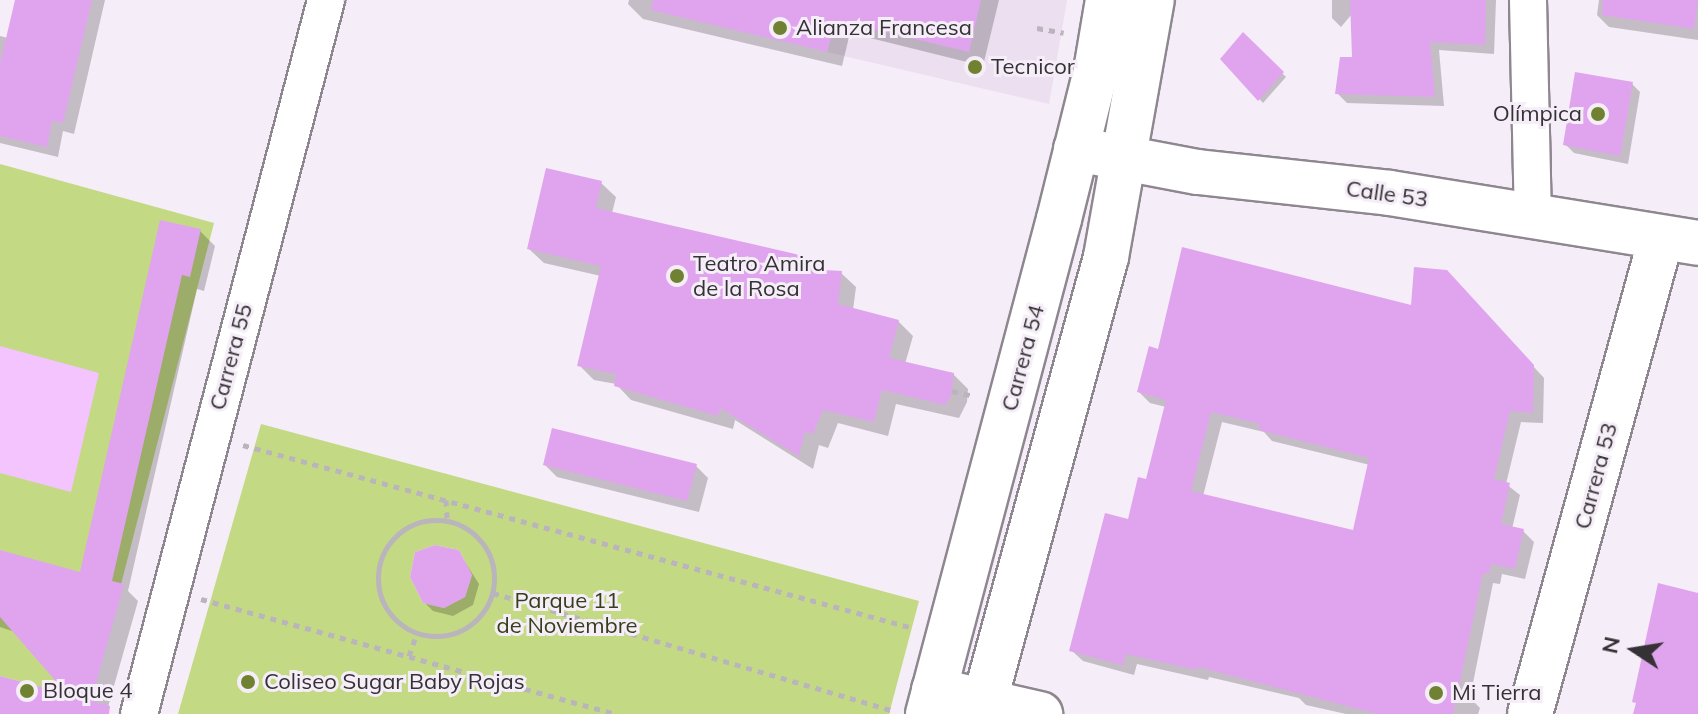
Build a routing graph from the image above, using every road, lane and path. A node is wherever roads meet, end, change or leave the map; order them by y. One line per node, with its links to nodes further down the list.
1 (326, 0): 11 (street, Carrera 55)
2 (1108, 0): 7 (main road, Carrera 54)
3 (1152, 0): 8 (main road)
4 (1528, 0): 9 (street)
5 (1037, 28): 6 (path)
6 (1072, 34)
7 (1076, 149): 8 (main road, Calle 53); 19 (main road, Carrera 54)
8 (1126, 158): 9 (main road, Calle 53); 20 (main road)
9 (1533, 216): 10 (main road, Calle 53)
10 (1679, 241): 24 (main road, Carrera 53)
11 (210, 436): 12 (path); 14 (street, Carrera 55)
12 (446, 500): 13 (path); 16 (path)
13 (447, 520): 15 (path); 17 (path)
14 (170, 590): 18 (path); 21 (street, Carrera 55)
15 (493, 593): 17 (path); 19 (path)
16 (914, 629)
17 (417, 633): 18 (path)
18 (409, 656): 22 (path)
19 (922, 706): 20 (main road)
20 (982, 708): 23 (main road)
21 (139, 714)
22 (616, 714)
23 (1040, 714)
24 (1530, 714)

